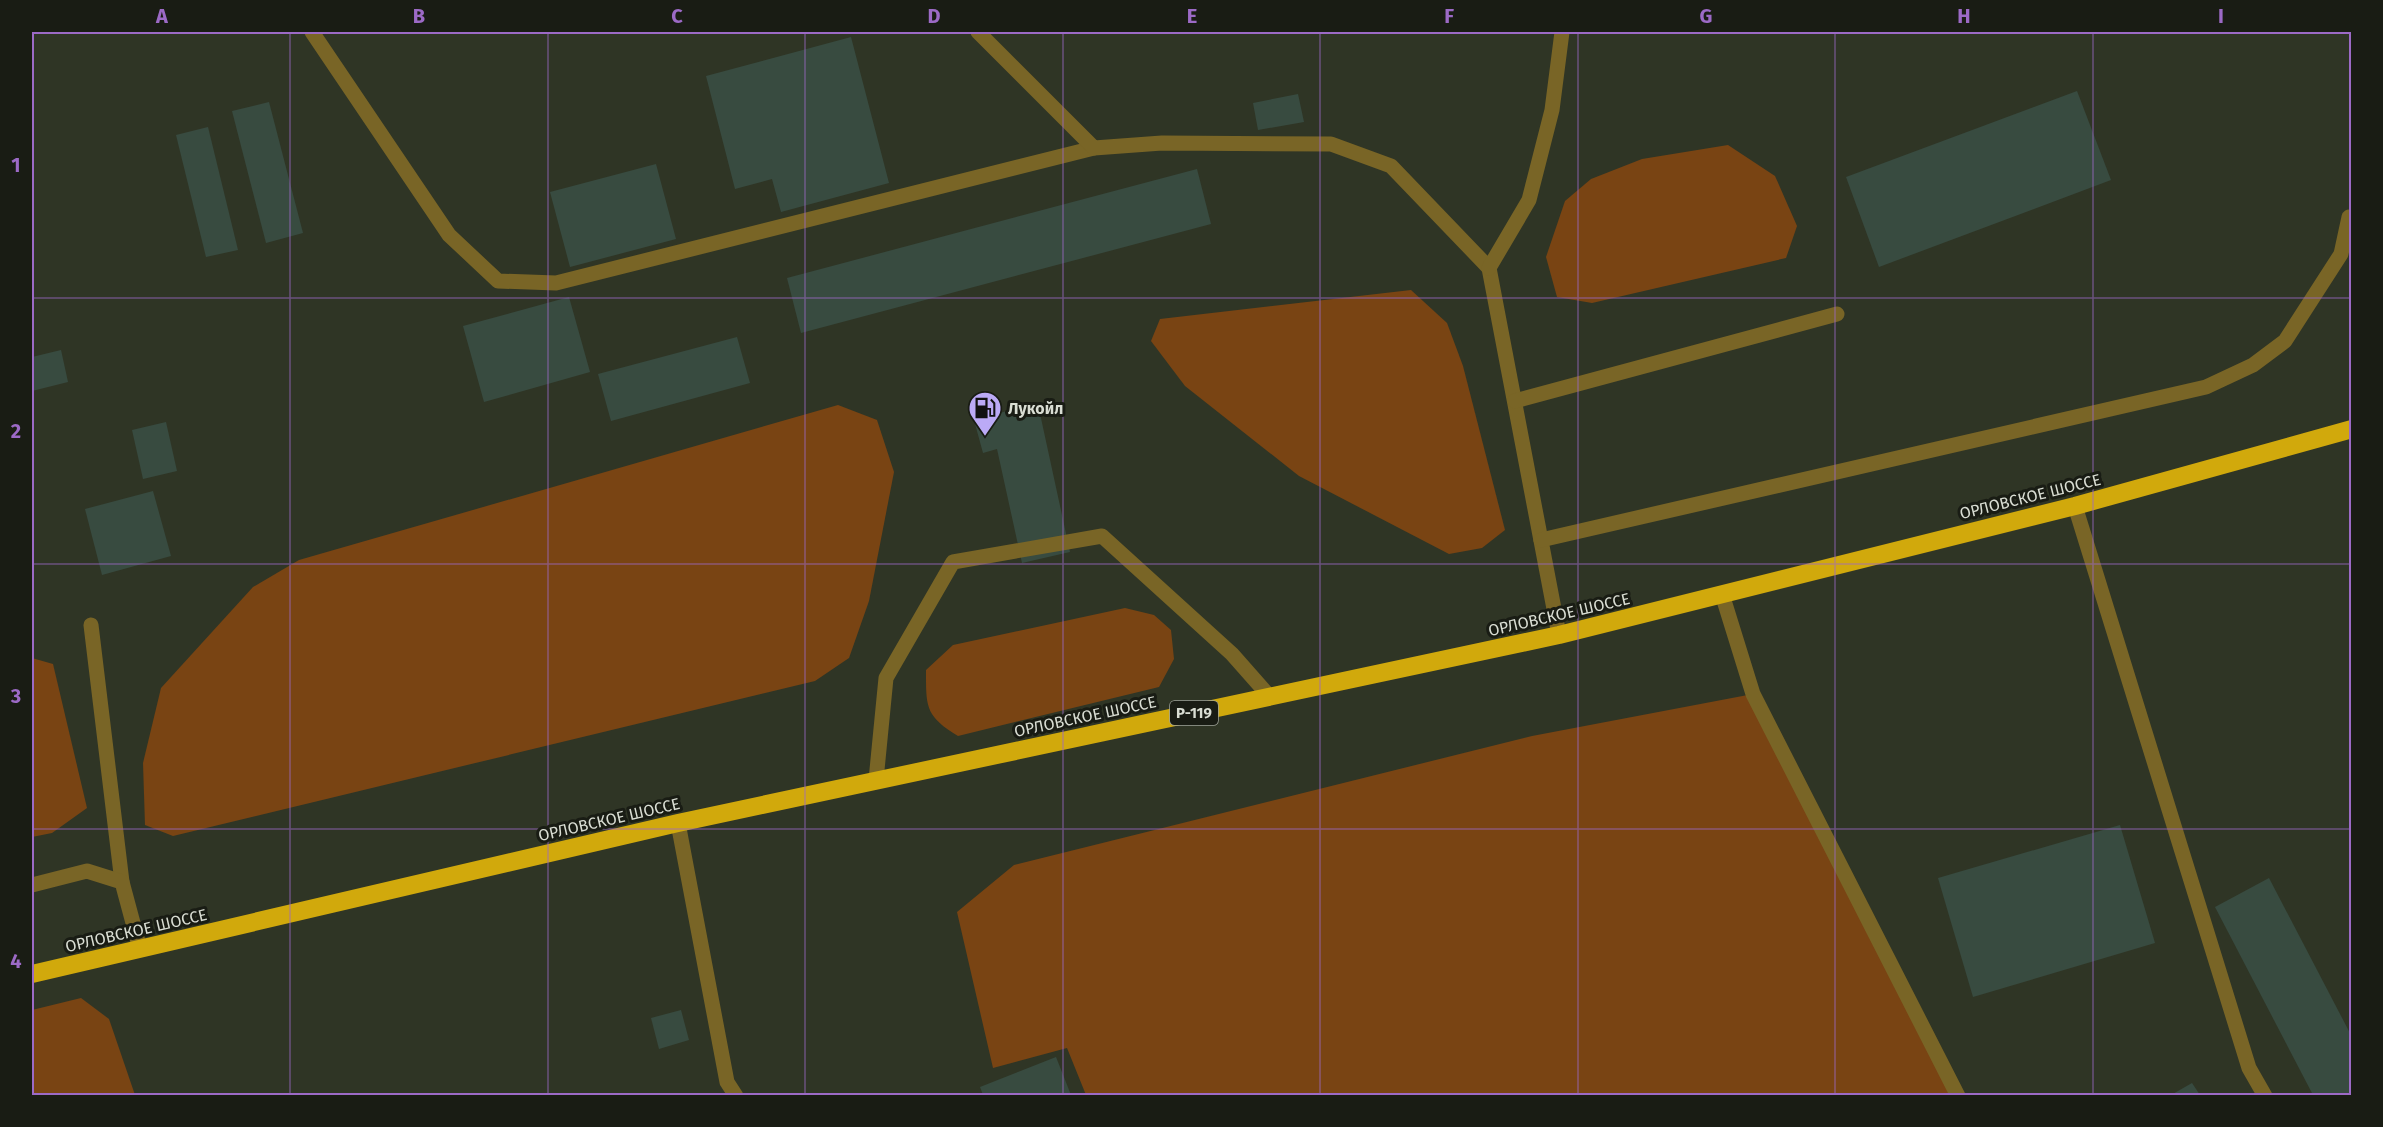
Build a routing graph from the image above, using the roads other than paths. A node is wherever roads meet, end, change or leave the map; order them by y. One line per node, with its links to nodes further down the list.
1 (312, 32): 4 (street)
2 (978, 32): 4 (street)
3 (1562, 32): 6 (street)
4 (1094, 148): 6 (street)
5 (2349, 217): 11 (street)
6 (1489, 268): 8 (street)
7 (1837, 314): 8 (street)
8 (1515, 401): 11 (street)
9 (2352, 429): 10 (highway, ОРЛОВСКОЕ ШОССЕ / Р-119)
10 (2075, 506): 12 (highway, ОРЛОВСКОЕ ШОССЕ / Р-119); 24 (street)
11 (1541, 540): 14 (street)
12 (1722, 594): 14 (highway, ОРЛОВСКОЕ ШОССЕ / Р-119); 23 (street)
13 (90, 625): 18 (street)
14 (1559, 635): 15 (highway, ОРЛОВСКОЕ ШОССЕ / Р-119)
15 (1270, 698): 16 (highway, ОРЛОВСКОЕ ШОССЕ / Р-119); 16 (street)
16 (876, 780): 17 (highway, ОРЛОВСКОЕ ШОССЕ / Р-119)
17 (678, 823): 20 (highway, ОРЛОВСКОЕ ШОССЕ / Р-119); 22 (street)
18 (122, 882): 19 (street); 20 (street)
19 (32, 885)
20 (140, 949): 21 (highway, ОРЛОВСКОЕ ШОССЕ / Р-119)
21 (32, 974)
22 (736, 1095)
23 (1958, 1095)
24 (2265, 1095)

